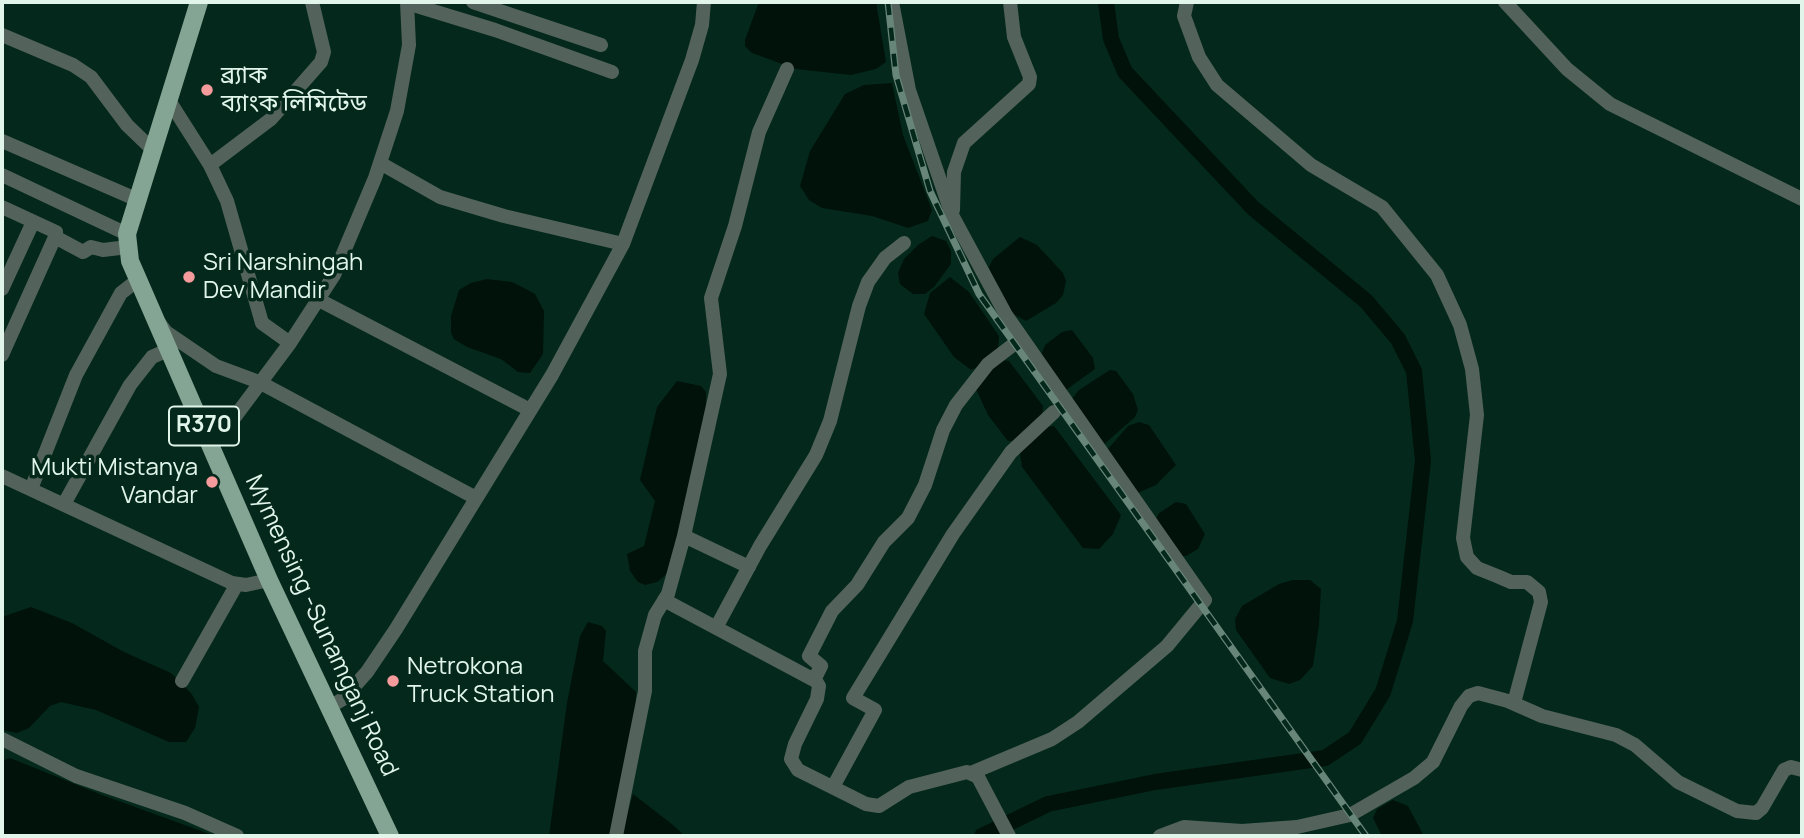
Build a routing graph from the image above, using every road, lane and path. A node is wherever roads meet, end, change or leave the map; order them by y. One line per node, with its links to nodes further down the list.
1 (199, 2): 14 (main road)
2 (312, 2): 18 (street)
3 (473, 2): 11 (street)
4 (704, 2): 28 (street)
5 (892, 2): 23 (street)
6 (1010, 2): 23 (street)
7 (1187, 2): 53 (street)
8 (1506, 2): 20 (street)
9 (407, 3): 13 (street); 17 (street)
10 (2, 35): 16 (street)
11 (601, 45)
12 (788, 69): 45 (street)
13 (612, 72)
14 (170, 102): 16 (main road); 18 (street)
15 (2, 141): 21 (street)
16 (154, 151): 21 (main road)
17 (380, 163): 28 (street); 31 (street)
18 (210, 165): 34 (street)
19 (2, 176): 26 (street)
20 (1802, 199)
21 (138, 200): 26 (main road)
22 (2, 207): 24 (street)
23 (951, 215): 33 (street)
24 (33, 222): 25 (street); 30 (street)
25 (55, 237): 26 (street); 36 (street)
26 (127, 241): 29 (main road, Mymensing -Sunamganj Road / R370)
27 (904, 243): 46 (street)
28 (623, 244): 38 (street)
29 (139, 279): 32 (main road, Mymensing -Sunamganj Road / R370); 42 (street)
30 (2, 289)
31 (319, 300): 34 (street); 38 (street)
32 (159, 323): 35 (main road, Mymensing -Sunamganj Road / R370); 37 (street)
33 (1022, 338): 51 (street); 57 (street)
34 (290, 343): 37 (street)
35 (170, 349): 40 (main road, Mymensing -Sunamganj Road / R370); 44 (street)
36 (2, 355)
37 (259, 382): 40 (street); 43 (street)
38 (530, 410): 43 (street)
39 (1054, 412): 58 (street)
40 (210, 441): 47 (main road, Mymensing -Sunamganj Road / R370)
41 (2, 475): 42 (street)
42 (31, 489): 44 (street)
43 (476, 498): 54 (street)
44 (64, 505): 48 (street)
45 (684, 536): 46 (street); 49 (street)
46 (749, 567): 50 (street)
47 (269, 580): 48 (street); 54 (main road, Mymensing -Sunamganj Road / R370)
48 (237, 584): 52 (street)
49 (664, 600): 50 (street); 62 (street)
50 (717, 626): 51 (street)
51 (814, 680): 58 (street)
52 (182, 681)
53 (1514, 704): 56 (street); 59 (street)
54 (331, 706): 61 (main road, Mymensing -Sunamganj Road / R370)
55 (2, 738): 60 (street)
56 (1802, 770)
57 (974, 775): 58 (street); 63 (street)
58 (833, 787)
59 (1200, 832): 64 (street)
60 (237, 836)
61 (390, 836)
62 (616, 836)
63 (1009, 836)
64 (1160, 836)

